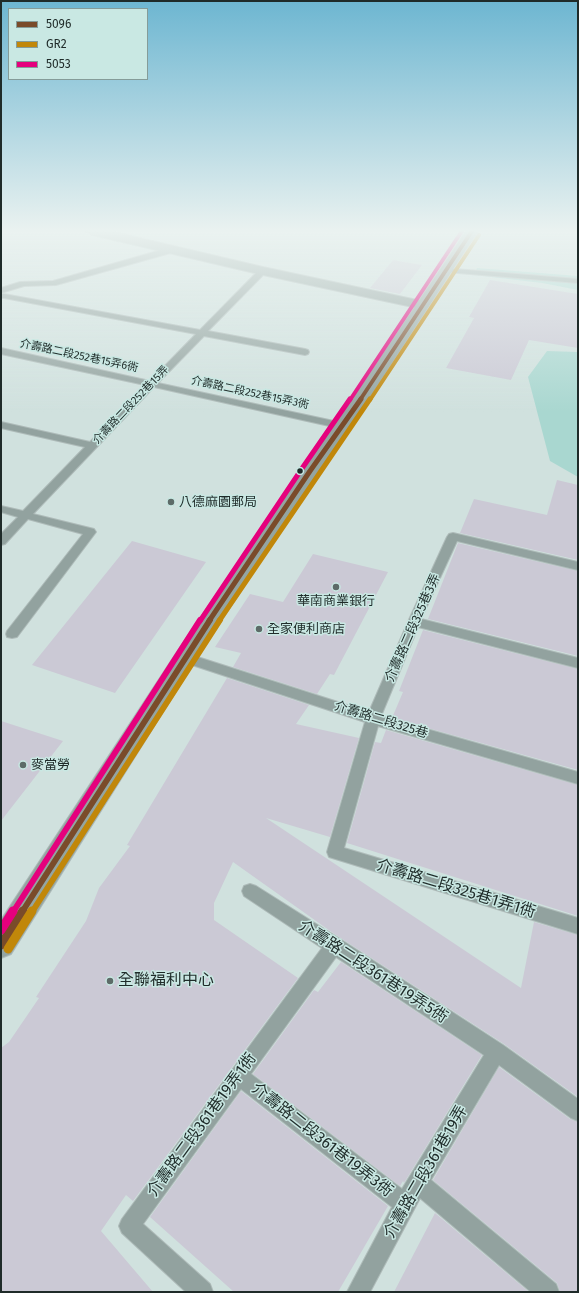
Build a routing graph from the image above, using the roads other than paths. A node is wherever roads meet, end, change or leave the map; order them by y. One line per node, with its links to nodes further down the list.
1 (243, 291): 6 (lane, 介壽路二段252巷15弄)
2 (359, 291): 5 (street)
3 (431, 291): 5 (main road)
4 (2, 293): 6 (lane)
5 (422, 305): 11 (main road)
6 (201, 333): 8 (lane); 9 (lane, 介壽路二段252巷15弄)
7 (1, 352): 9 (lane, 介壽路二段252巷15弄6衖)
8 (305, 352)
9 (152, 384): 11 (lane, 介壽路二段252巷15弄3衖); 12 (lane, 介壽路二段252巷15弄)
10 (1, 425): 12 (lane)
11 (344, 426): 19 (main road)
12 (92, 445): 14 (lane, 介壽路二段252巷15弄)
13 (1, 509): 14 (lane)
14 (26, 515): 15 (lane, 介壽路二段252巷15弄); 18 (lane)
15 (1, 541)
16 (578, 566): 17 (lane, 介壽路二段325巷3弄)
17 (414, 622): 20 (lane); 21 (lane, 介壽路二段325巷3弄)
18 (12, 634)
19 (185, 658): 21 (lane, 介壽路二段325巷); 26 (main road)
20 (578, 663)
21 (373, 719): 22 (lane, 介壽路二段325巷); 23 (lane, 介壽路二段325巷3弄)
22 (578, 778)
23 (335, 852): 25 (lane, 介壽路二段325巷1弄1衖)
24 (250, 891): 27 (lane, 介壽路二段361巷19弄5衖)
25 (578, 926)
26 (1, 945)
27 (334, 945): 28 (lane, 介壽路二段361巷19弄5衖); 29 (lane, 介壽路二段361巷19弄1衖)
28 (496, 1052): 30 (lane, 介壽路二段361巷19弄5衖); 31 (lane, 介壽路二段361巷19弄)
29 (238, 1075): 32 (lane, 介壽路二段361巷19弄3衖); 33 (lane, 介壽路二段361巷19弄1衖)
30 (578, 1111)
31 (418, 1183): 32 (lane, 介壽路二段361巷19弄); 35 (lane)
32 (405, 1204): 34 (lane, 介壽路二段361巷19弄)
33 (202, 1292)
34 (358, 1292)
35 (548, 1292)

